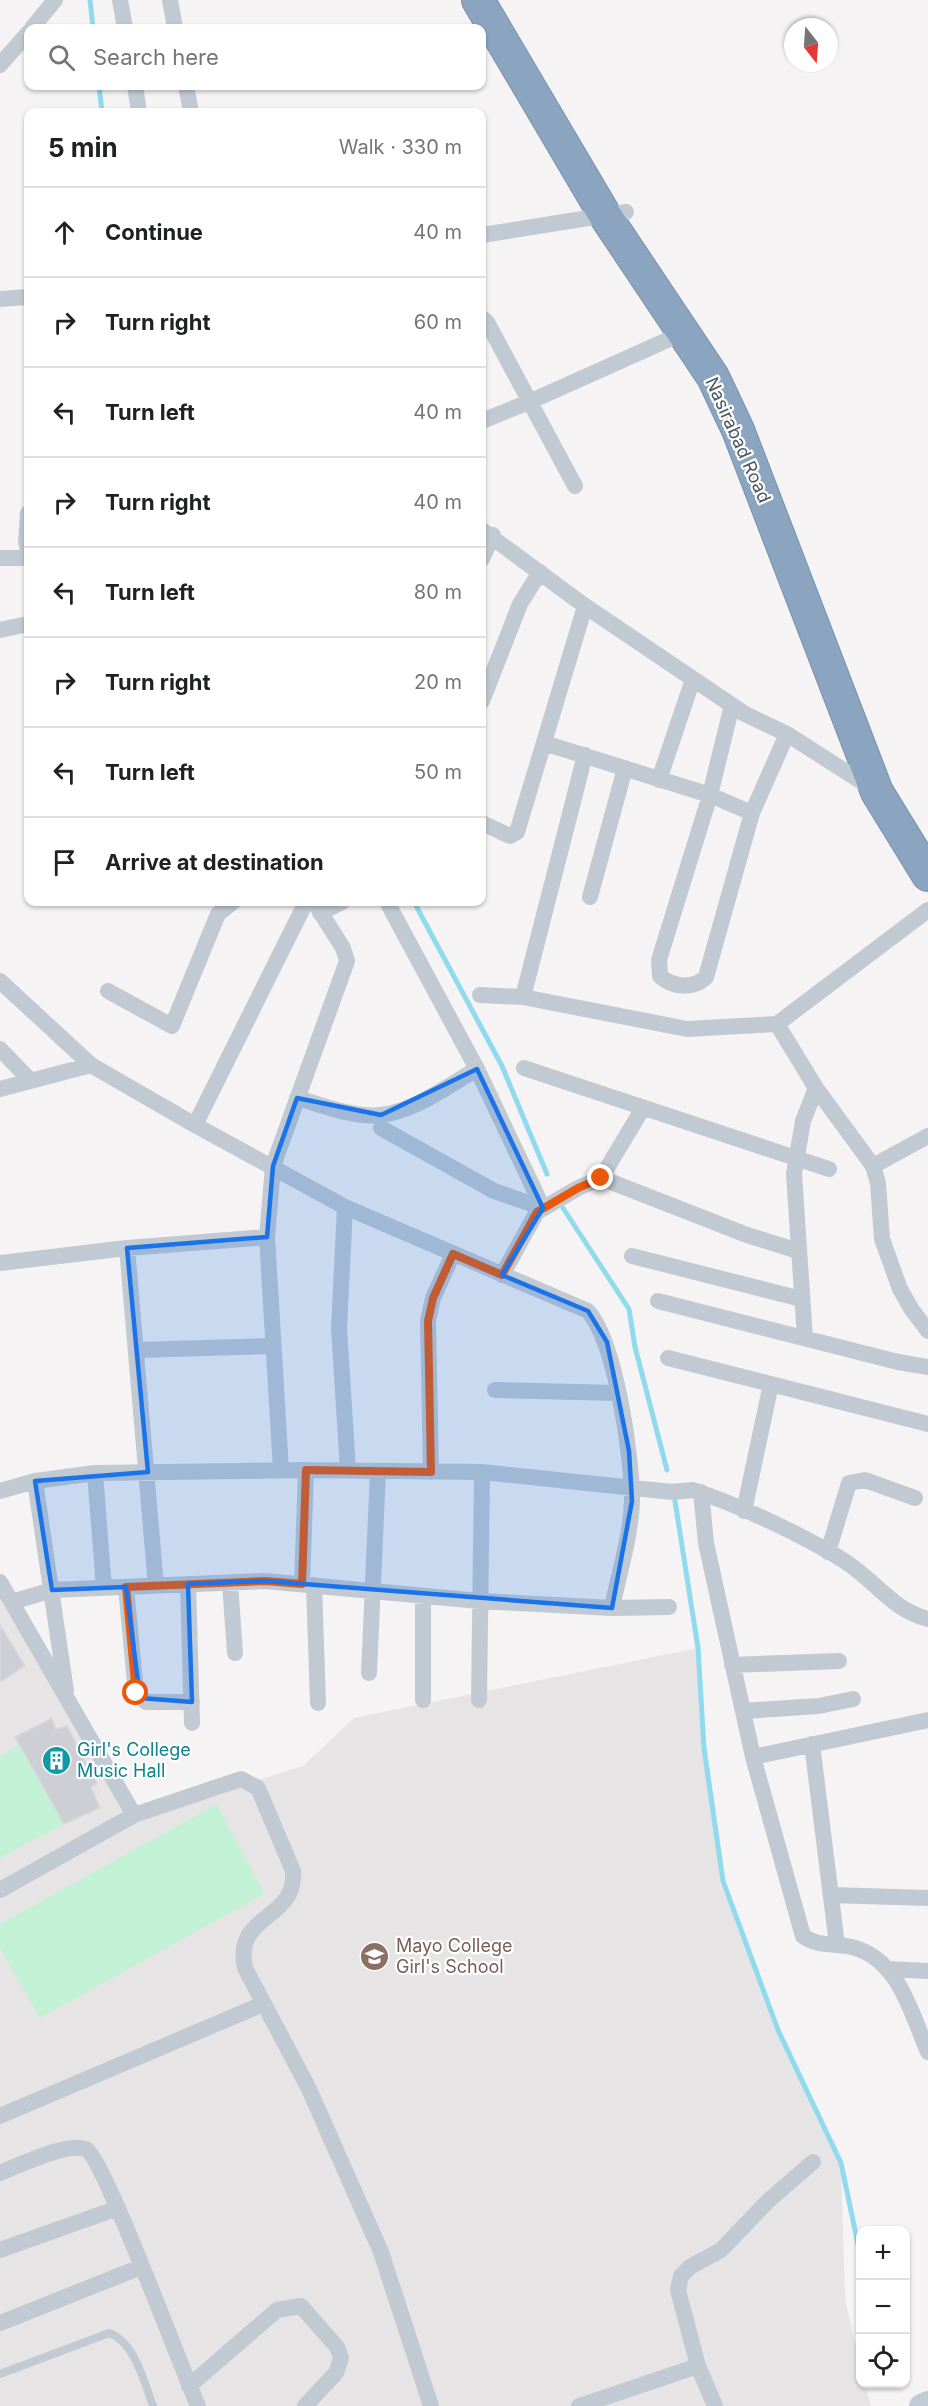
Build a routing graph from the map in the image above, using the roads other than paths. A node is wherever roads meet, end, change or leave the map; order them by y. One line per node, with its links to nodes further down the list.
1 (55, 0): 6 (street)
2 (120, 0): 7 (street)
3 (170, 0): 8 (street)
4 (478, 0): 15 (highway, Nasirabad Road)
5 (499, 0): 15 (highway, Nasirabad Road)
6 (35, 24)
7 (124, 24)
8 (175, 24)
9 (24, 38): 10 (street)
10 (0, 65)
11 (136, 90): 13 (street)
12 (187, 90): 14 (street)
13 (138, 108)
14 (190, 108)
15 (616, 215): 16 (street); 20 (highway, Nasirabad Road); 23 (highway, Nasirabad Road)
16 (486, 234)
17 (24, 297): 18 (street)
18 (0, 299)
19 (486, 321): 21 (street)
20 (683, 333): 21 (street); 23 (highway, Nasirabad Road)
21 (529, 402): 22 (street); 24 (street)
22 (486, 419)
23 (745, 426): 40 (highway, Nasirabad Road)
24 (575, 486)
25 (487, 532): 28 (street)
26 (0, 558): 27 (street)
27 (24, 558)
28 (540, 572): 29 (street); 33 (street)
29 (585, 606): 32 (street); 36 (street)
30 (24, 625): 31 (street)
31 (0, 630)
32 (693, 679): 34 (street); 39 (street)
33 (486, 691)
34 (732, 705): 35 (street); 41 (street)
35 (787, 734): 40 (street); 42 (street)
36 (544, 743): 37 (street); 43 (street)
37 (585, 755): 38 (street); 55 (street)
38 (625, 768): 39 (street); 46 (street)
39 (659, 780): 41 (street)
40 (885, 792): 44 (highway, Nasirabad Road); 45 (highway, Nasirabad Road)
41 (710, 795): 42 (street); 42 (street)
42 (752, 813)
43 (486, 825)
44 (928, 847)
45 (928, 875)
46 (590, 897)
47 (228, 906): 53 (street)
48 (304, 906): 66 (street)
49 (389, 906): 60 (street)
50 (317, 907): 64 (street)
51 (928, 910): 56 (street)
52 (0, 981): 58 (street)
53 (108, 991)
54 (480, 995): 55 (street)
55 (523, 997): 56 (street)
56 (777, 1024): 62 (street)
57 (0, 1049): 61 (street)
58 (92, 1065): 61 (street); 66 (street)
59 (524, 1068): 65 (street)
60 (477, 1069): 64 (street); 74 (street)
61 (31, 1081): 63 (street)
62 (816, 1088): 69 (street); 71 (street)
63 (0, 1089)
64 (297, 1098): 70 (street)
65 (643, 1108): 69 (street); 73 (street)
66 (195, 1125): 70 (street)
67 (381, 1128): 74 (street)
68 (928, 1136): 71 (street)
69 (796, 1156): 72 (street); 78 (street)
70 (273, 1166): 75 (street); 76 (street)
71 (873, 1166): 85 (street)
72 (829, 1169)
73 (601, 1178): 74 (street); 78 (street)
74 (547, 1205): 82 (street)
75 (345, 1207): 79 (street); 97 (street)
76 (267, 1237): 77 (street); 87 (street)
77 (127, 1248): 81 (street); 88 (street)
78 (798, 1251): 83 (street)
79 (453, 1254): 82 (street); 100 (street)
80 (632, 1256): 83 (street)
81 (0, 1263)
82 (502, 1275): 93 (street)
83 (801, 1299): 86 (street)
84 (658, 1301): 86 (street)
85 (928, 1331)
86 (805, 1338): 90 (street)
87 (271, 1346): 88 (street); 95 (street)
88 (137, 1350): 99 (street)
89 (668, 1358): 91 (street)
90 (928, 1367)
91 (771, 1384): 94 (street); 108 (street)
92 (495, 1390): 93 (street)
93 (617, 1393): 104 (street)
94 (928, 1424)
95 (281, 1470): 96 (street); 99 (street)
96 (306, 1470): 97 (street); 113 (street)
97 (348, 1470): 98 (street)
98 (378, 1471): 100 (street); 118 (street)
99 (148, 1472): 102 (street); 114 (street)
100 (431, 1472): 101 (street)
101 (482, 1472): 104 (street); 120 (street)
102 (95, 1473): 103 (street); 116 (street)
103 (35, 1482): 105 (street); 117 (street)
104 (631, 1487): 106 (street); 123 (street)
105 (0, 1491)
106 (697, 1491): 108 (street); 127 (street)
107 (915, 1498): 109 (street)
108 (744, 1512): 109 (street)
109 (828, 1552): 124 (street)
110 (0, 1582): 121 (street)
111 (230, 1583): 112 (street); 113 (street); 125 (street)
112 (188, 1584): 114 (street); 133 (street)
113 (308, 1585): 118 (street); 134 (street)
114 (156, 1586): 115 (street)
115 (126, 1587): 116 (street); 133 (street)
116 (104, 1588): 117 (street)
117 (52, 1590): 121 (street); 132 (street)
118 (371, 1591): 119 (street); 128 (street)
119 (423, 1596): 120 (street); 130 (street)
120 (479, 1601): 123 (street); 131 (street)
121 (12, 1602): 132 (street)
122 (669, 1607): 123 (street)
123 (612, 1608)
124 (928, 1618)
125 (235, 1653)
126 (839, 1661): 127 (street)
127 (732, 1665): 135 (street)
128 (369, 1673)
129 (853, 1699): 135 (street)
130 (423, 1700)
131 (479, 1700)
132 (68, 1701): 140 (street)
133 (192, 1702): 137 (street)
134 (318, 1703)
135 (743, 1711): 139 (street)
136 (928, 1720): 138 (street)
137 (192, 1723)
138 (812, 1744): 139 (street); 142 (street)
139 (753, 1757): 144 (street)
140 (134, 1815): 141 (street); 147 (street)
141 (0, 1890)
142 (831, 1895): 143 (street); 144 (street)
143 (928, 1898)
144 (837, 1944): 145 (street)
145 (887, 1969): 146 (street); 148 (street)
146 (928, 1971)
147 (263, 2004): 149 (street); 163 (street)
148 (928, 2052)
149 (0, 2116)
150 (813, 2162): 156 (street)
151 (0, 2173): 152 (street)
152 (118, 2208): 153 (street); 154 (street)
153 (0, 2250)
154 (141, 2267): 155 (street); 158 (street)
155 (0, 2323)
156 (698, 2366): 164 (street); 165 (street)
157 (0, 2374): 160 (lane)
158 (189, 2386): 161 (street); 162 (street)
159 (928, 2403): 166 (street)
160 (153, 2406)
161 (198, 2406)
162 (305, 2406)
163 (431, 2406)
164 (579, 2406)
165 (715, 2406)
166 (921, 2406)

